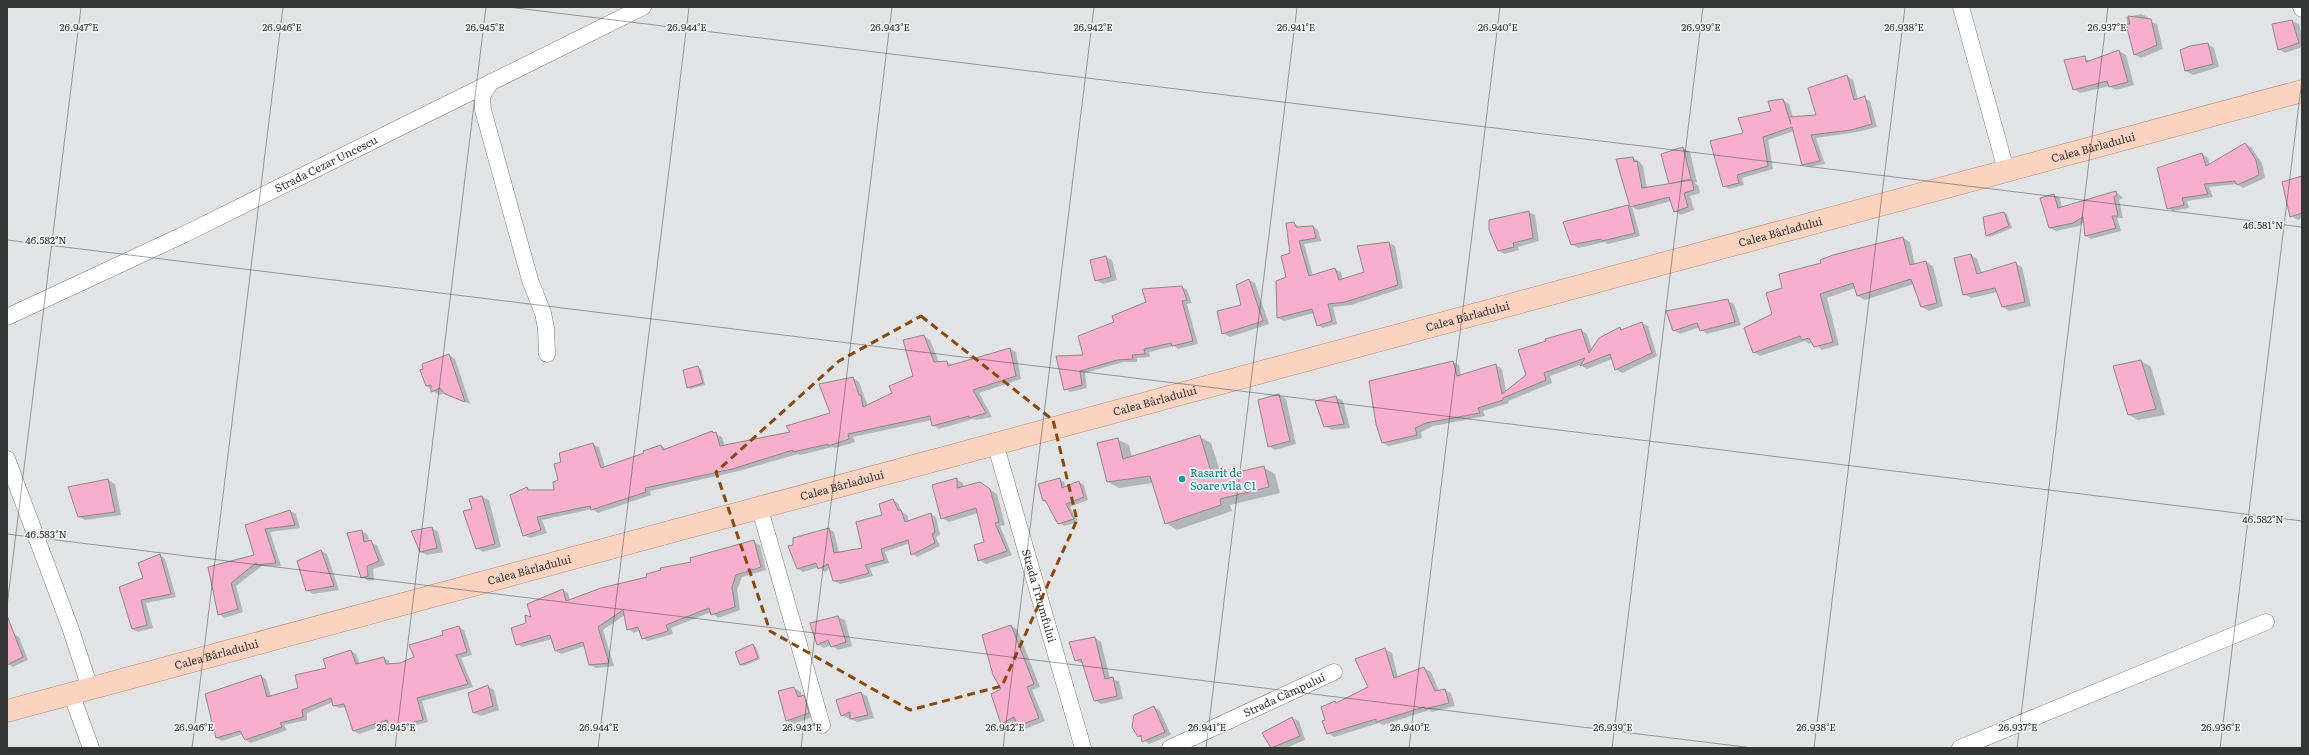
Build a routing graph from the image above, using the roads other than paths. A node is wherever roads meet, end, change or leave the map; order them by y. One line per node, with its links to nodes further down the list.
1 (643, 7): 3 (street, Strada Cezar Uncescu)
2 (1961, 7): 5 (street)
3 (491, 82): 6 (street, Strada Cezar Uncescu); 7 (street)
4 (2302, 91): 5 (main road, Calea Bârladului)
5 (2006, 170): 8 (main road, Calea Bârladului)
6 (7, 317)
7 (547, 354)
8 (995, 443): 10 (main road, Calea Bârladului); 17 (street, Strada Triumfului)
9 (7, 459): 13 (street)
10 (759, 506): 13 (main road, Calea Bârladului); 15 (street)
11 (2266, 622): 19 (street)
12 (1334, 672): 18 (street, Strada Câmpului)
13 (80, 691): 14 (main road, Calea Bârladului); 16 (street)
14 (7, 711)
15 (822, 725)
16 (91, 748)
17 (1083, 748)
18 (1170, 748)
19 (1960, 748)

